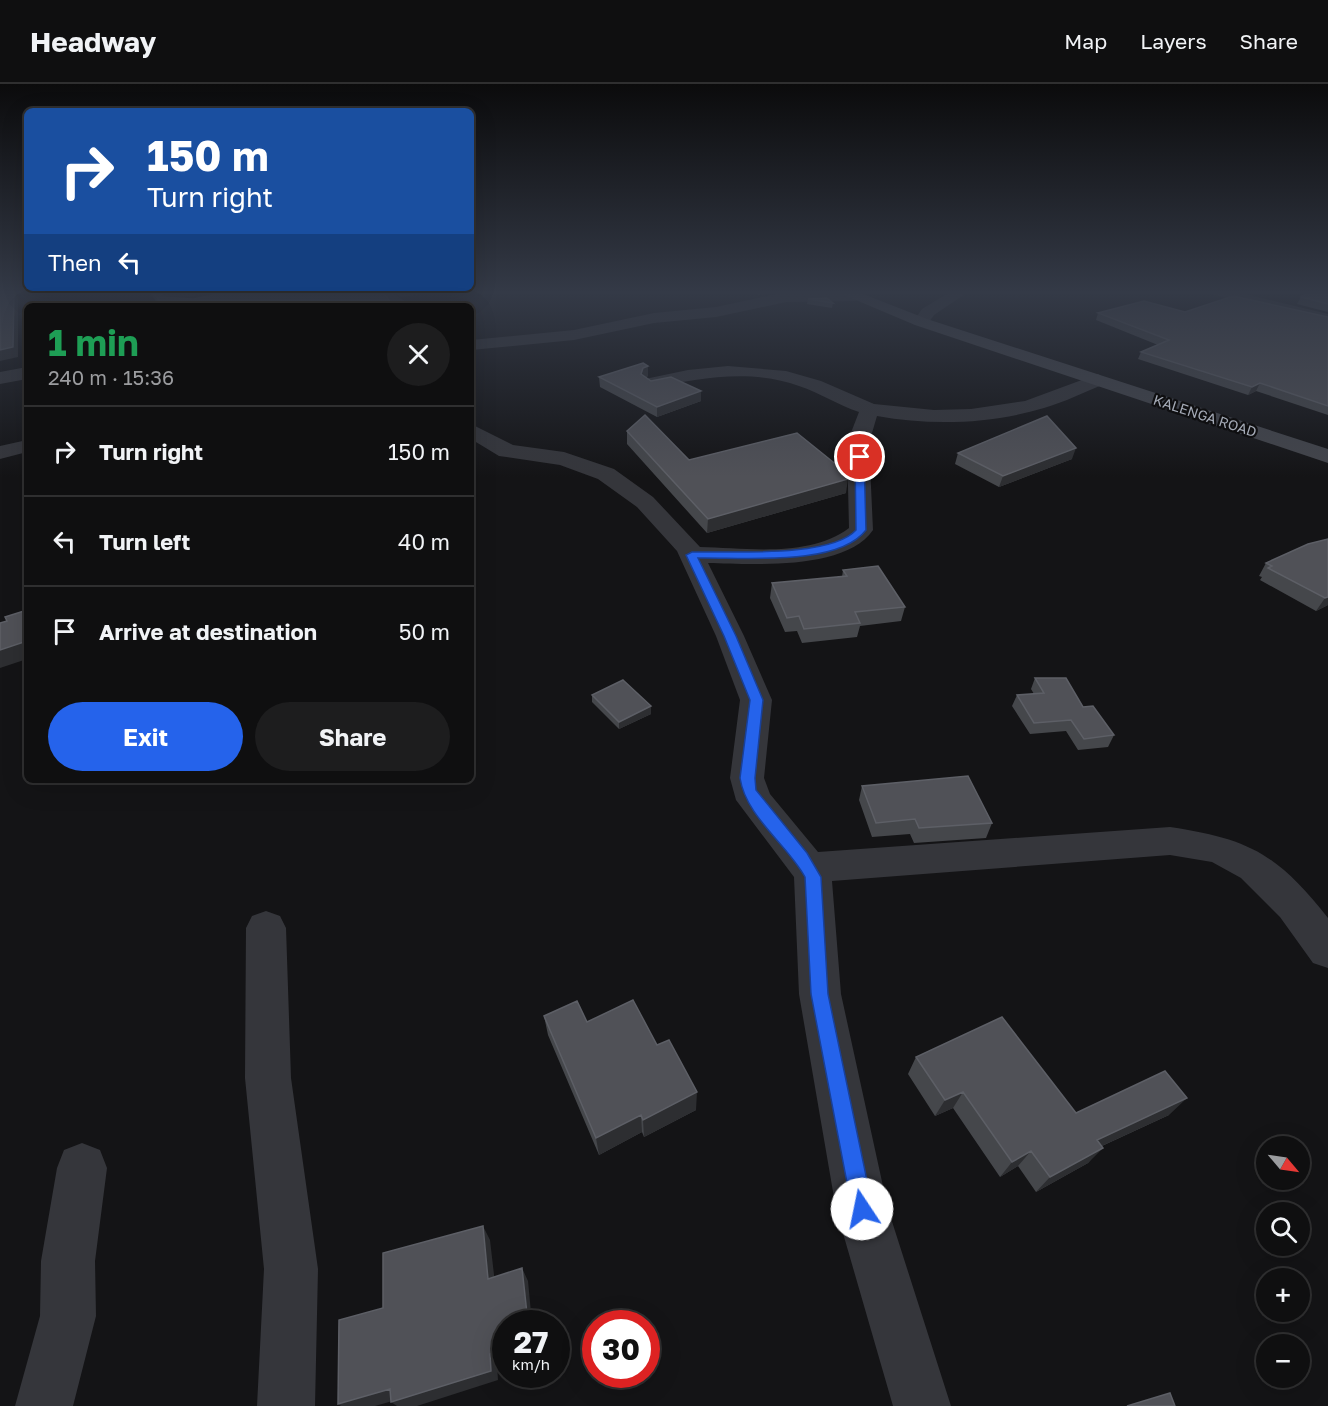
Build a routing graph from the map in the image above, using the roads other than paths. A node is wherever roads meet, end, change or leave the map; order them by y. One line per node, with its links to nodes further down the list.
1 (1018, 354): 4 (main road, KALENGA ROAD)
2 (24, 374): 3 (street)
3 (0, 378)
4 (1098, 380): 6 (street); 10 (main road, KALENGA ROAD)
5 (652, 383): 6 (street)
6 (870, 409): 11 (street)
7 (24, 447): 9 (street)
8 (486, 447): 11 (street)
9 (0, 453)
10 (1328, 456)
11 (692, 555): 12 (street)
12 (808, 868): 14 (street); 18 (street)
13 (266, 928): 17 (street)
14 (1328, 950)
15 (82, 1168): 16 (street)
16 (44, 1406)
17 (286, 1406)
18 (922, 1406)

